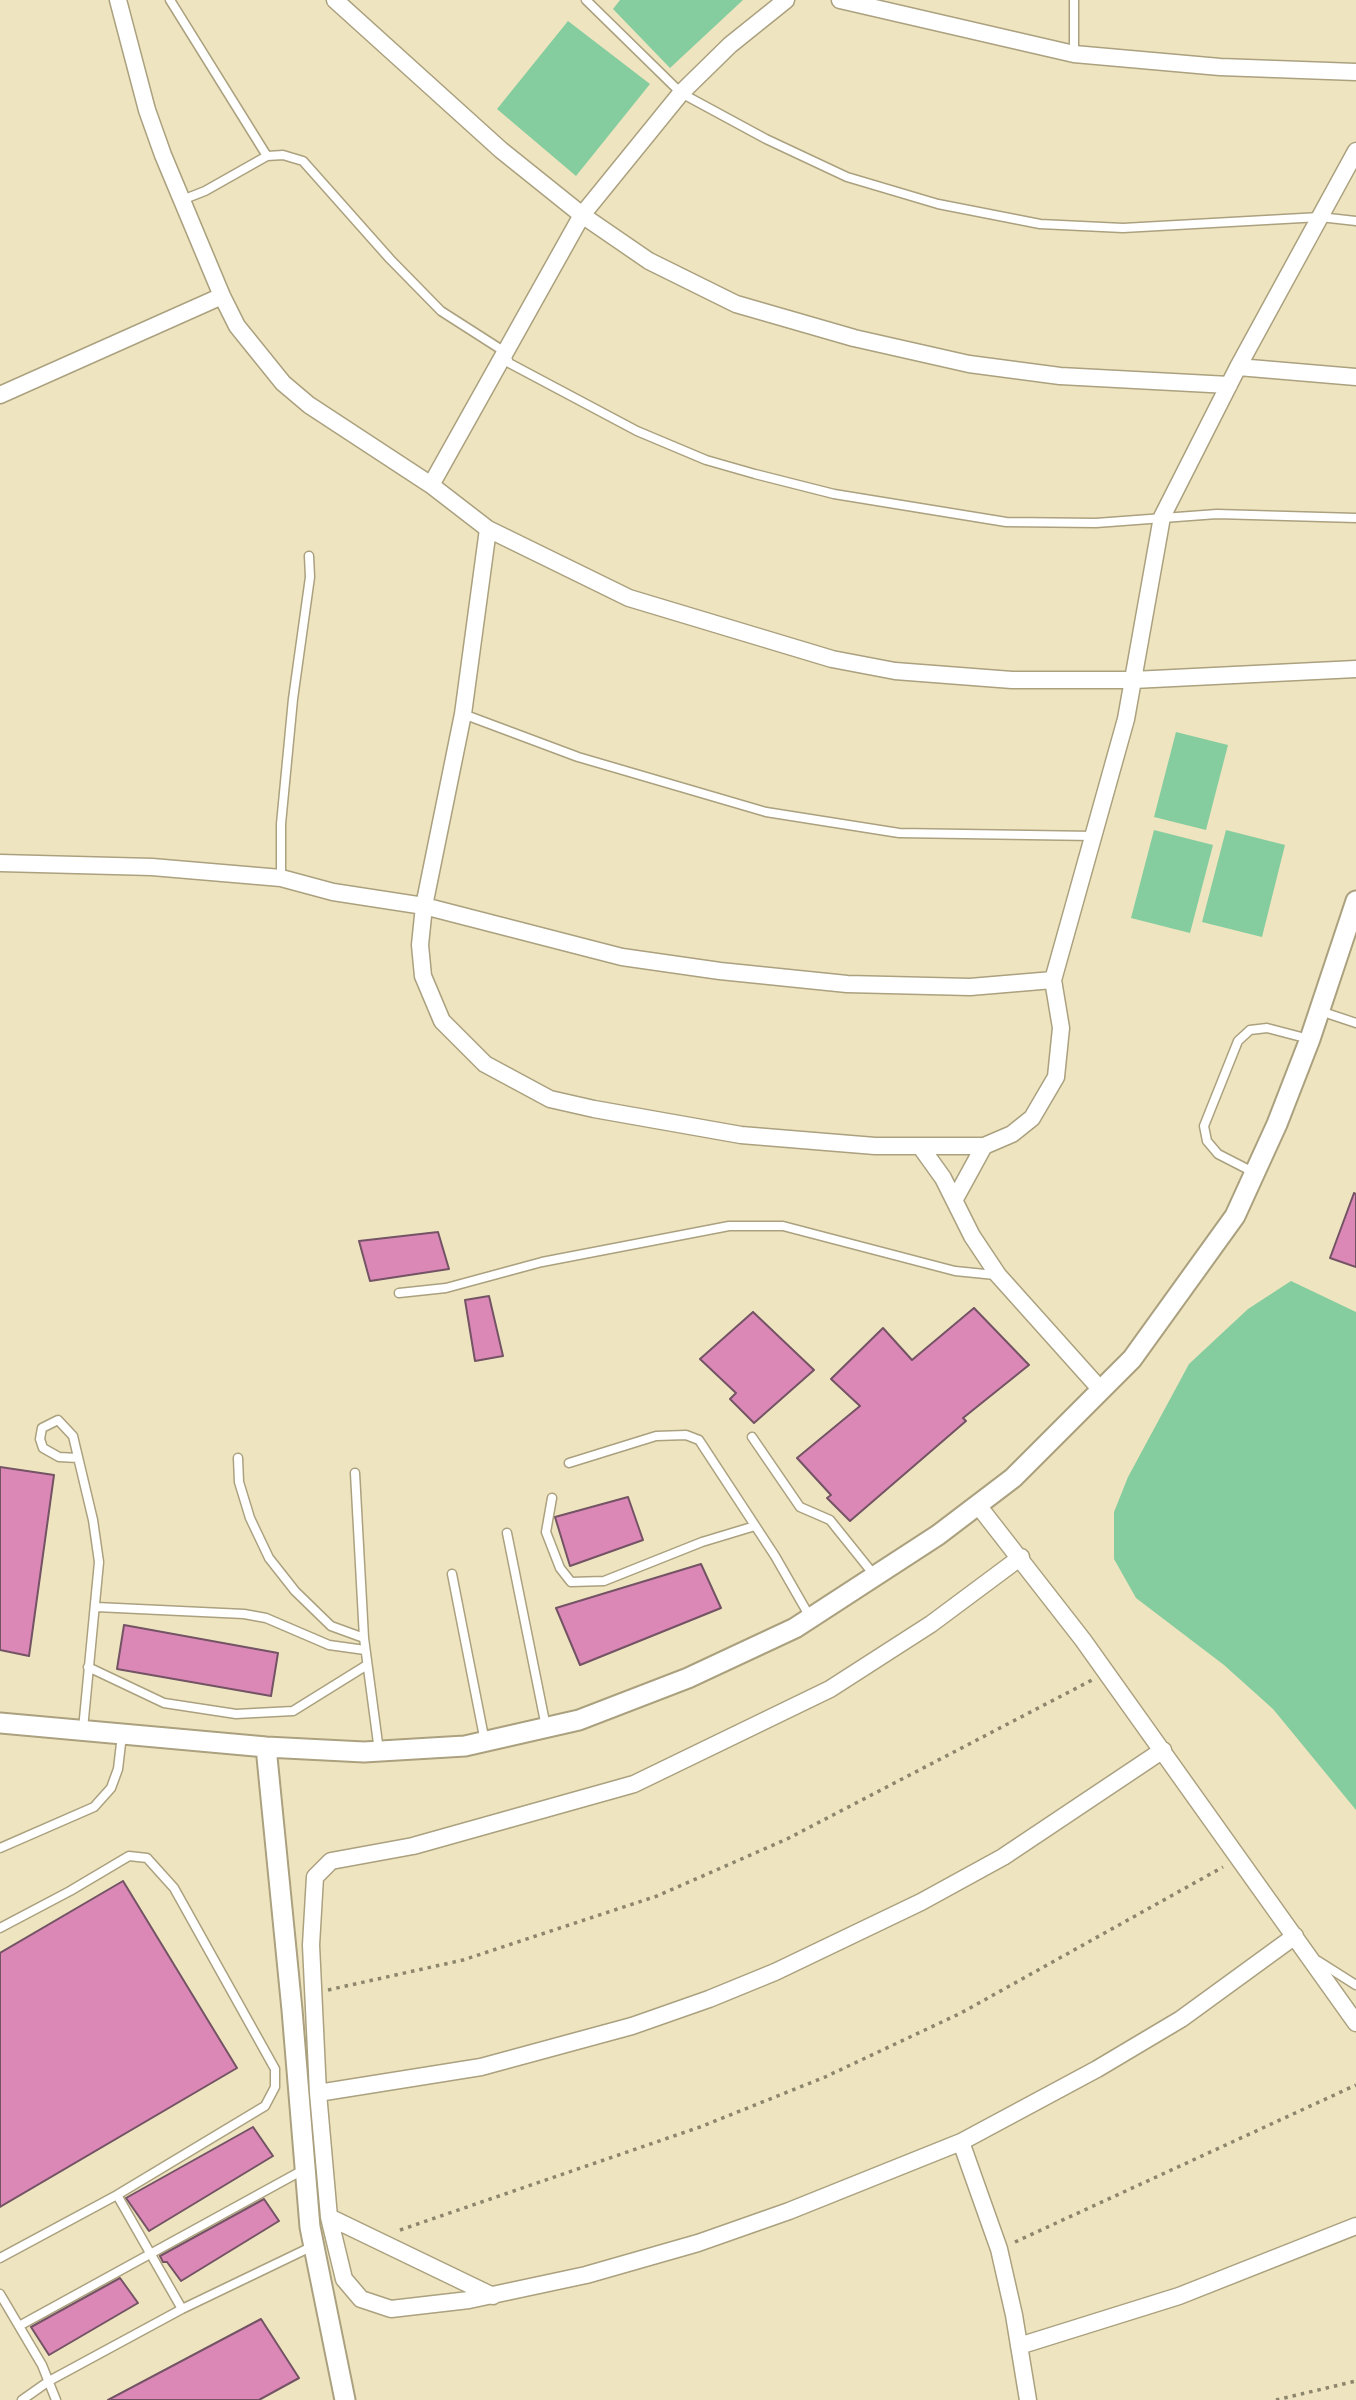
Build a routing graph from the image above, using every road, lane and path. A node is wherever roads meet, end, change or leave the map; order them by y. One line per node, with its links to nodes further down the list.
1 (118, 0): 13 (street)
2 (170, 0): 12 (lane)
3 (335, 0): 14 (street)
4 (586, 0): 10 (lane)
5 (786, 0): 10 (street)
6 (840, 0): 8 (street)
7 (1074, 0): 8 (lane)
8 (1074, 54): 9 (street)
9 (1356, 72)
10 (681, 93): 14 (street); 15 (lane)
11 (1356, 151): 15 (street)
12 (268, 156): 13 (lane); 18 (lane)
13 (182, 200): 17 (street)
14 (582, 215): 18 (street); 21 (street)
15 (1320, 217): 16 (lane); 19 (street)
16 (1356, 221)
17 (222, 296): 22 (street); 23 (street)
18 (505, 352): 23 (street); 24 (lane)
19 (1238, 368): 20 (street); 21 (street)
20 (1356, 377)
21 (1229, 385): 24 (street)
22 (0, 395)
23 (431, 485): 26 (street)
24 (1162, 517): 25 (lane); 29 (street)
25 (1356, 518)
26 (488, 529): 29 (street); 30 (street)
27 (309, 556): 33 (lane)
28 (1356, 669): 29 (street)
29 (1133, 680): 31 (street)
30 (463, 714): 31 (lane); 35 (street)
31 (1094, 836): 36 (street)
32 (0, 863): 33 (street)
33 (281, 878): 35 (street)
34 (1356, 901): 37 (street)
35 (424, 906): 36 (street); 40 (street)
36 (1053, 980): 41 (street)
37 (1320, 1012): 38 (lane); 39 (street)
38 (1356, 1023)
39 (1310, 1039): 42 (street); 42 (lane)
40 (920, 1146): 41 (street); 43 (street)
41 (984, 1146): 43 (street)
42 (1255, 1172): 46 (street)
43 (954, 1199): 44 (street)
44 (998, 1275): 45 (lane); 46 (street)
45 (399, 1293)
46 (1101, 1390): 53 (street)
47 (752, 1437): 58 (lane)
48 (78, 1458): 48 (lane); 59 (lane)
49 (237, 1458): 61 (lane)
50 (569, 1463): 54 (lane)
51 (355, 1473): 61 (lane)
52 (552, 1498): 54 (lane)
53 (977, 1504): 56 (street); 58 (street)
54 (755, 1526): 60 (lane)
55 (507, 1533): 67 (lane)
56 (1021, 1558): 65 (street); 80 (street)
57 (452, 1574): 70 (lane)
58 (875, 1576): 60 (street)
59 (96, 1606): 62 (lane); 64 (lane)
60 (810, 1618): 67 (street)
61 (364, 1638): 62 (lane)
62 (365, 1650): 63 (lane)
63 (367, 1665): 64 (lane); 73 (lane)
64 (88, 1667): 68 (lane)
65 (1107, 1673): 72 (street); 80 (path)
66 (0, 1723): 68 (street)
67 (546, 1727): 70 (street)
68 (83, 1729): 69 (street)
69 (122, 1732): 71 (street); 74 (lane)
70 (485, 1742): 73 (street)
71 (266, 1747): 73 (street); 85 (street)
72 (1163, 1750): 75 (street); 83 (street)
73 (379, 1751)
74 (0, 1848)
75 (1240, 1858): 77 (street); 89 (path)
76 (0, 1928): 86 (lane)
77 (1296, 1936): 78 (street); 84 (street)
78 (1309, 1955): 79 (lane); 81 (street)
79 (1356, 1985)
80 (313, 1994): 83 (street)
81 (1356, 2023)
82 (1356, 2085): 91 (path)
83 (318, 2093): 87 (street)
84 (961, 2141): 91 (street); 95 (street)
85 (305, 2169): 90 (street); 92 (lane)
86 (117, 2195): 92 (lane); 93 (lane)
87 (329, 2217): 89 (street); 95 (street)
88 (1356, 2227): 98 (street)
89 (375, 2239): 95 (street)
90 (313, 2246): 96 (lane); 101 (street)
91 (999, 2249): 98 (street)
92 (150, 2252): 96 (lane); 97 (lane)
93 (0, 2258)
94 (0, 2294): 97 (lane)
95 (493, 2296)
96 (182, 2309): 99 (lane)
97 (19, 2326): 99 (lane)
98 (1019, 2346): 104 (street)
99 (49, 2381): 102 (lane); 103 (lane)
100 (1356, 2381): 105 (path)
101 (341, 2398)
102 (22, 2400)
103 (56, 2400)
104 (1028, 2400)
105 (1276, 2400)

